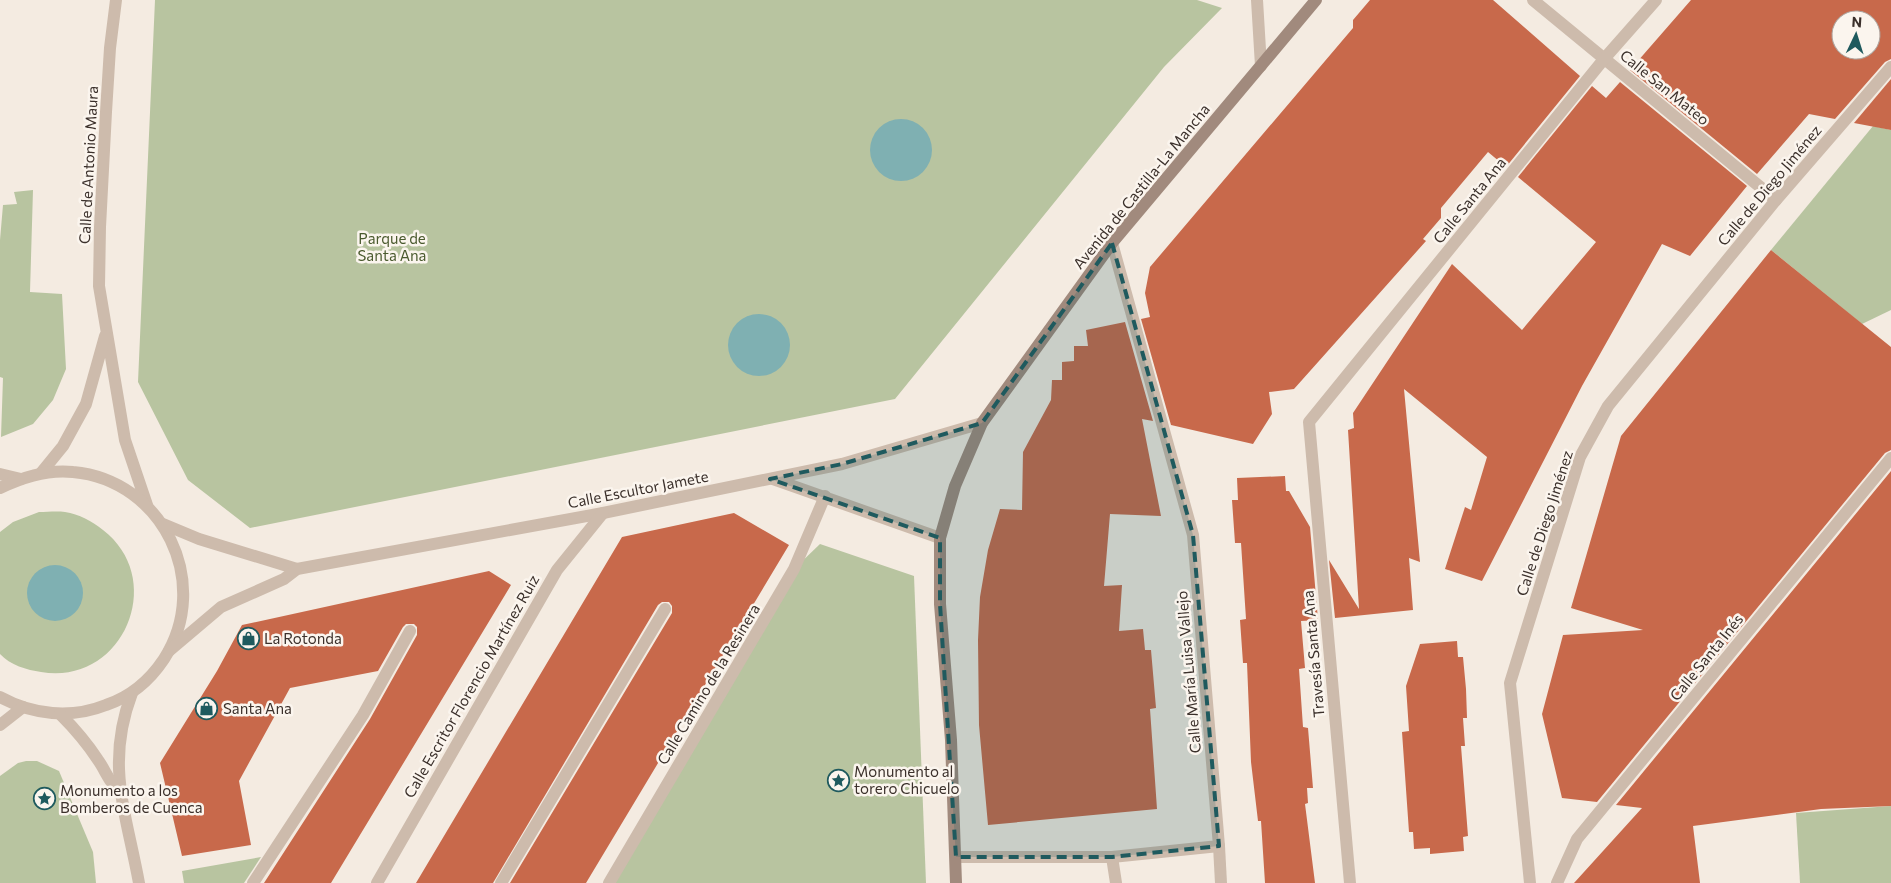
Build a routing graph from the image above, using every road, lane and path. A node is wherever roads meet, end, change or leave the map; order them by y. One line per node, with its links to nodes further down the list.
1 (116, 0): 11 (street, Calle de Antonio Maura)
2 (1257, 0): 7 (street)
3 (1316, 0): 7 (main road, Avenida de Castilla-La Mancha)
4 (1533, 0): 6 (street, Calle San Mateo)
5 (1656, 0): 6 (street, Calle Santa Ana)
6 (1604, 59): 9 (street, Calle San Mateo); 12 (street, Calle Santa Ana)
7 (1261, 66): 10 (main road, Avenida de Castilla-La Mancha)
8 (1891, 67): 9 (street, Calle de Diego Jiménez)
9 (1776, 200): 47 (street, Calle de Diego Jiménez)
10 (1112, 243): 13 (main road, Avenida de Castilla-La Mancha); 35 (street, Calle María Luisa Vallejo)
11 (106, 331): 15 (street, Calle de Antonio Maura); 21 (street, Calle de Antonio Maura)
12 (1309, 422): 46 (street, Travesía Santa Ana)
13 (982, 423): 18 (street, Calle Escultor Jamete); 24 (main road, Avenida de Castilla-La Mancha)
14 (1891, 458): 48 (street, Calle Santa Inés)
15 (41, 473): 17 (street); 21 (street)
16 (0, 474): 17 (street)
17 (21, 479): 19 (street)
18 (770, 479): 20 (street); 22 (street, Calle Escultor Jamete)
19 (0, 488)
20 (825, 496): 24 (street); 42 (street, Calle Camino de la Resinera)
21 (147, 505): 23 (street)
22 (604, 513): 25 (street, Calle Escultor Jamete); 40 (street, Calle Escritor Florencio Martínez Ruiz)
23 (163, 524): 25 (street, Calle Escultor Jamete); 28 (street)
24 (940, 538): 37 (main road, Avenida de Castilla-La Mancha)
25 (296, 569): 28 (street, Calle Escultor Jamete)
26 (665, 609): 41 (street)
27 (410, 631): 39 (street)
28 (169, 651): 29 (street)
29 (132, 692): 32 (street); 34 (street)
30 (0, 697): 31 (street)
31 (22, 708): 32 (street); 33 (street)
32 (60, 714): 34 (street)
33 (0, 725)
34 (120, 792): 38 (street)
35 (1219, 846): 36 (street); 45 (street, Calle María Luisa Vallejo)
36 (1112, 856): 37 (street); 44 (street)
37 (956, 857): 43 (main road, Avenida de Castilla-La Mancha)
38 (138, 883)
39 (253, 883)
40 (377, 883)
41 (501, 883)
42 (609, 883)
43 (956, 883)
44 (1116, 883)
45 (1222, 883)
46 (1350, 883)
47 (1530, 883)
48 (1557, 883)

